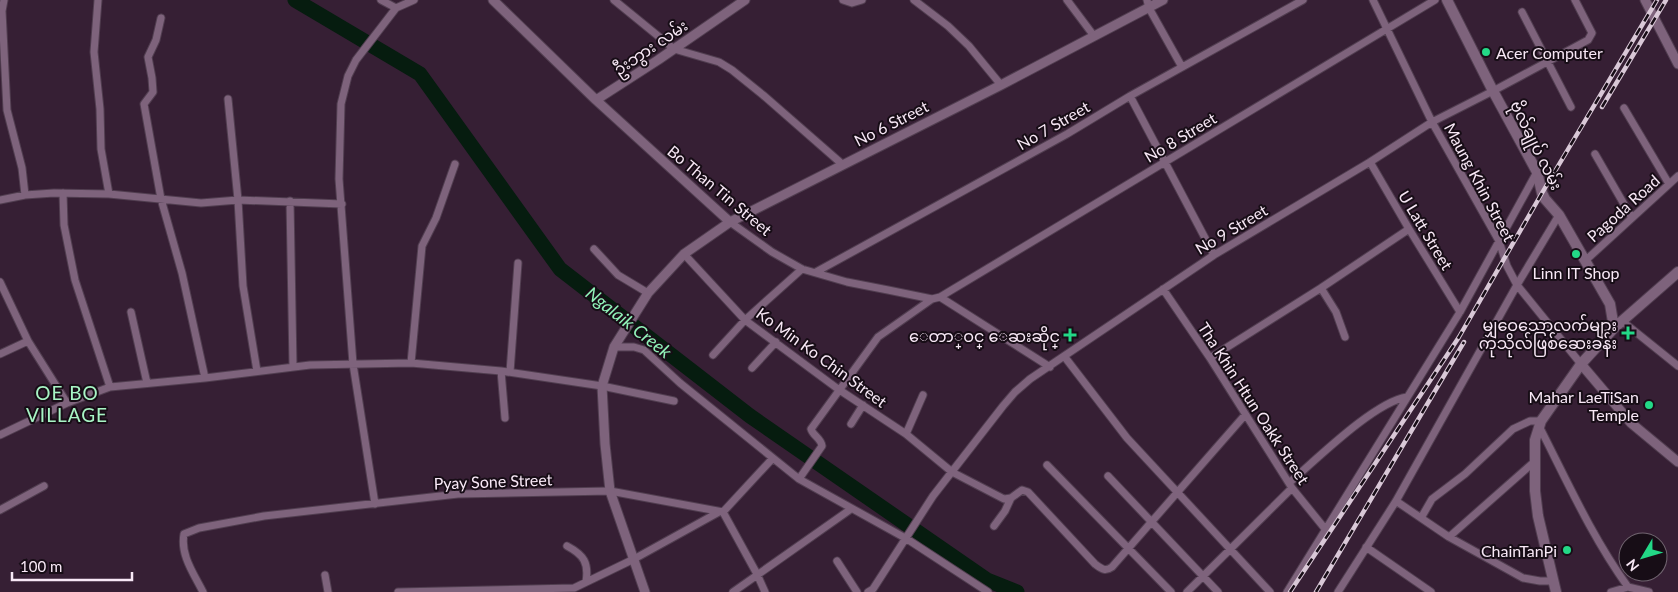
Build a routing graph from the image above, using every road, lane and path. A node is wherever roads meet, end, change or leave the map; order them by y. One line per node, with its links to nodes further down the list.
1 (4, 0): 47 (street)
2 (98, 0): 46 (street)
3 (381, 0): 20 (street)
4 (414, 0): 20 (street)
5 (493, 0): 33 (street, Bo Than Tin Street)
6 (614, 0): 25 (street)
7 (745, 0): 25 (street, ဦးဘွား လမ်း)
8 (843, 0): 9 (street)
9 (862, 0)
10 (914, 0): 29 (street)
11 (1067, 0): 24 (street)
12 (1163, 0): 19 (street, No 6 Street)
13 (1302, 0): 28 (street, No 7 Street)
14 (1373, 0): 23 (street, Maung Khin Street)
15 (1435, 0): 23 (street, No 8 Street)
16 (1447, 0): 30 (main road, ဗိုလ်ချုပ် လမ်း)
17 (1575, 0): 26 (street, No 9 Street)
18 (1644, 0): 27 (street)
19 (1148, 4): 24 (street, No 6 Street); 28 (street)
20 (393, 11): 52 (street)
21 (1522, 12): 26 (street)
22 (161, 18): 48 (street)
23 (1388, 29): 36 (street, Maung Khin Street); 39 (street, No 8 Street)
24 (1094, 36): 29 (street, No 6 Street)
25 (674, 49): 33 (street, ဦးဘွား လမ်း); 41 (street)
26 (1547, 62): 30 (street, No 9 Street); 34 (street)
27 (1678, 64)
28 (1182, 67): 31 (street, No 7 Street)
29 (1001, 84): 41 (street, No 6 Street)
30 (1492, 91): 36 (street, No 9 Street); 42 (main road, ဗိုလ်ချုပ် လမ်း)
31 (1130, 96): 39 (street); 64 (street, No 7 Street)
32 (228, 99): 50 (street)
33 (596, 100): 55 (street, Bo Than Tin Street)
34 (1571, 108)
35 (1624, 108): 44 (street)
36 (1432, 122): 38 (street, No 9 Street); 57 (street, Maung Khin Street)
37 (1596, 154): 54 (street)
38 (1370, 162): 56 (street, U Latt Street); 60 (street, No 9 Street)
39 (1165, 163): 60 (street); 71 (street, No 8 Street)
40 (455, 164): 85 (street)
41 (842, 164): 55 (street, No 6 Street)
42 (1537, 172): 53 (main road, ဗိုလ်ချုပ် လမ်း); 57 (street)
43 (1678, 176): 44 (street, Pagoda Road)
44 (1669, 184): 54 (street, Pagoda Road)
45 (63, 193): 46 (street); 47 (street); 98 (street)
46 (108, 194): 48 (street)
47 (26, 195): 49 (street)
48 (161, 199): 50 (street); 95 (street)
49 (0, 200)
50 (238, 200): 51 (street); 93 (street)
51 (290, 201): 52 (street); 88 (street)
52 (342, 204): 86 (street)
53 (1559, 215): 61 (main road, ဗိုလ်ချုပ် လမ်း); 67 (street)
54 (1632, 218): 61 (street, Pagoda Road)
55 (730, 222): 59 (street, No 6 Street); 63 (street, Bo Than Tin Street)
56 (1409, 229): 68 (street); 73 (street, U Latt Street)
57 (1499, 241): 67 (street, Maung Khin Street); 73 (street)
58 (594, 249): 70 (street)
59 (684, 254): 70 (street, No 6 Street); 74 (street, Ko Min Ko Chin Street)
60 (1214, 255): 69 (street, No 9 Street)
61 (1586, 260): 76 (main road, ဗိုလ်ချုပ် လမ်း)
62 (518, 263): 94 (street)
63 (802, 269): 64 (street, Bo Than Tin Street); 74 (street)
64 (816, 272): 71 (street, Bo Than Tin Street)
65 (1678, 272): 75 (main road)
66 (0, 282): 78 (street)
67 (1517, 285): 87 (street, Maung Khin Street); 123 (street)
68 (1321, 288): 77 (street); 84 (street)
69 (1162, 289): 83 (street, No 9 Street); 84 (street, Tha Khin Htun Oakk Street)
70 (648, 293): 80 (street, No 6 Street)
71 (936, 298): 89 (street, Bo Than Tin Street); 99 (street, No 8 Street)
72 (131, 312): 96 (street)
73 (1460, 312): 101 (street)
74 (745, 320): 79 (street, Ko Min Ko Chin Street); 82 (street)
75 (1622, 321): 76 (main road); 90 (street)
76 (1614, 328): 87 (main road)
77 (1345, 337)
78 (28, 341): 81 (street); 103 (street)
79 (776, 342): 91 (street); 99 (street, Ko Min Ko Chin Street)
80 (614, 347): 97 (street, No 6 Street); 111 (street)
81 (0, 354)
82 (713, 355)
83 (1064, 356): 89 (street, No 9 Street); 121 (street)
84 (1210, 358): 105 (street, Tha Khin Htun Oakk Street)
85 (411, 363): 86 (street); 92 (street)
86 (353, 364): 88 (street); 124 (street)
87 (1581, 364): 108 (main road); 113 (street)
88 (293, 366): 93 (street)
89 (1050, 366): 115 (street, No 9 Street)
90 (1678, 366)
91 (752, 368)
92 (501, 370): 94 (street); 106 (street)
93 (257, 371): 95 (street)
94 (510, 372): 97 (street)
95 (204, 378): 96 (street)
96 (147, 383): 98 (street)
97 (602, 386): 102 (street); 120 (street)
98 (110, 388): 103 (street)
99 (838, 389): 104 (street, Ko Min Ko Chin Street); 117 (street, No 8 Street)
100 (923, 395): 109 (street)
101 (1407, 397): 118 (street); 131 (street)
102 (674, 401)
103 (68, 403): 110 (street)
104 (863, 405): 107 (street); 109 (street, Ko Min Ko Chin Street)
105 (1245, 415): 118 (street, Tha Khin Htun Oakk Street); 121 (street)
106 (505, 418)
107 (851, 424)
108 (1540, 424): 112 (main road); 128 (street); 145 (street)
109 (906, 434): 115 (street, Ko Min Ko Chin Street)
110 (0, 435)
111 (773, 458): 117 (street); 127 (street)
112 (1534, 462): 132 (street); 143 (main road)
113 (1678, 462)
114 (1047, 465): 136 (street)
115 (952, 472): 122 (street, Ko Min Ko Chin Street); 133 (street, No 9 Street)
116 (1108, 476): 129 (street)
117 (800, 477): 125 (street)
118 (1290, 485): 131 (street, Tha Khin Htun Oakk Street); 137 (street)
119 (44, 486): 126 (street)
120 (610, 492): 124 (street, Pyay Sone Street); 127 (street, Pyay Sone Street); 138 (street)
121 (1177, 493): 129 (street); 137 (street)
122 (1011, 498): 130 (street); 136 (street)
123 (1396, 501): 128 (street); 135 (street)
124 (375, 504): 148 (street, Pyay Sone Street)
125 (851, 509): 133 (street); 141 (street)
126 (0, 510)
127 (721, 512): 138 (street); 141 (street)
128 (1421, 518): 132 (street)
129 (1151, 522): 136 (street); 142 (street)
130 (994, 526)
131 (1326, 530): 161 (street)
132 (1449, 536): 143 (street)
133 (907, 539): 147 (street, No 9 Street); 156 (street)
134 (567, 546): 144 (street)
135 (1366, 547): 162 (street); 163 (street)
136 (1128, 548): 157 (street)
137 (1231, 549): 142 (street); 160 (street)
138 (634, 559): 144 (street); 152 (street)
139 (837, 561): 155 (street)
140 (325, 574): 149 (street)
141 (757, 574): 153 (street); 154 (street)
142 (1203, 576): 158 (street); 159 (street)
143 (1554, 581): 164 (main road)
144 (586, 582): 146 (street)
145 (1628, 587): 165 (street); 166 (street)
146 (574, 588): 150 (street); 151 (street)
147 (872, 591)
148 (203, 592)
149 (328, 592)
150 (398, 592)
151 (567, 592)
152 (645, 592)
153 (733, 592)
154 (765, 592)
155 (857, 592)
156 (988, 592)
157 (1171, 592)
158 (1187, 592)
159 (1218, 592)
160 (1270, 592)
161 (1286, 592)
162 (1338, 592)
163 (1430, 592)
164 (1556, 592)
165 (1611, 592)
166 (1649, 592)

